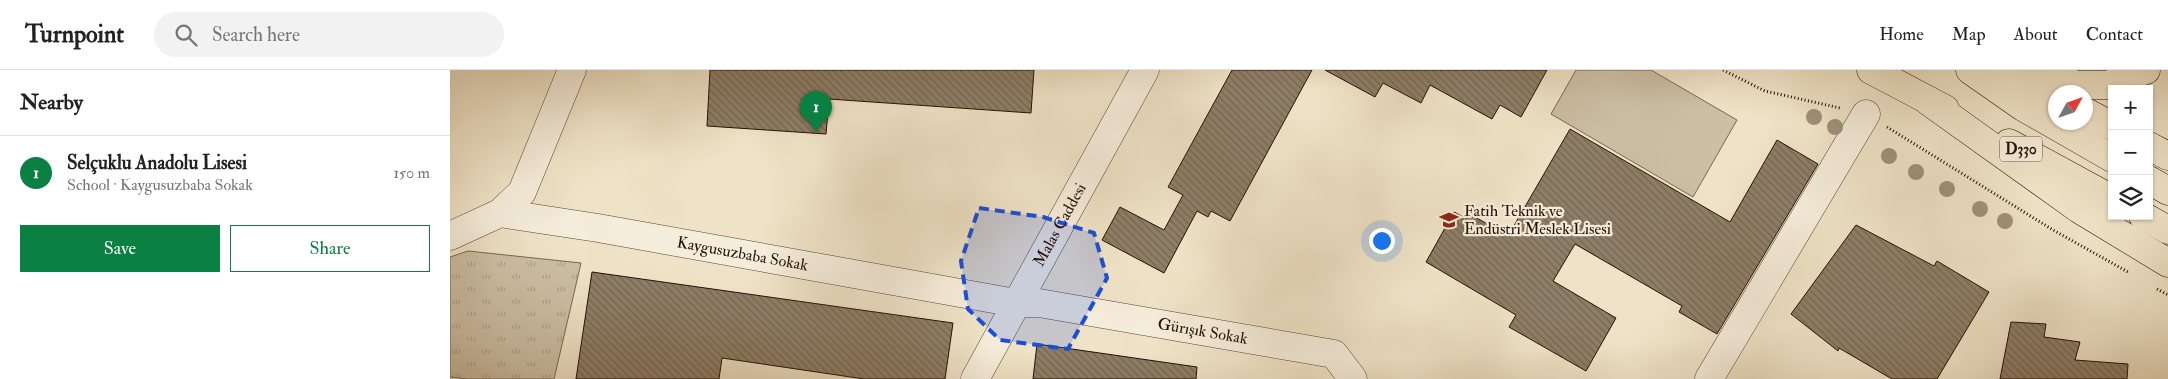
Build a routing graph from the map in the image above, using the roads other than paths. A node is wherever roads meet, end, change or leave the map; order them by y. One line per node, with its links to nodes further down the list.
1 (572, 70): 19 (street)
2 (1144, 70): 24 (street, Malas Caddesi)
3 (1871, 70): 9 (main road, D330)
4 (1970, 70): 14 (main road, D330)
5 (1990, 70): 8 (main road)
6 (2014, 70): 7 (main road)
7 (2146, 70)
8 (2048, 94)
9 (1928, 101): 18 (main road, D330); 23 (main road)
10 (1866, 114): 27 (street)
11 (2093, 116): 12 (main road)
12 (2108, 124)
13 (2153, 148): 15 (main road)
14 (2108, 156)
15 (2168, 156)
16 (2153, 182): 17 (main road)
17 (2168, 191)
18 (2108, 197)
19 (500, 213): 22 (street); 24 (street, Kaygusuzbaba Sokak)
20 (2150, 220): 21 (main road)
21 (2168, 230)
22 (450, 236)
23 (2168, 263)
24 (1027, 303): 25 (street, Malas Caddesi); 26 (street, Gürışık Sokak)
25 (975, 379)
26 (1353, 379)
27 (1709, 379)

